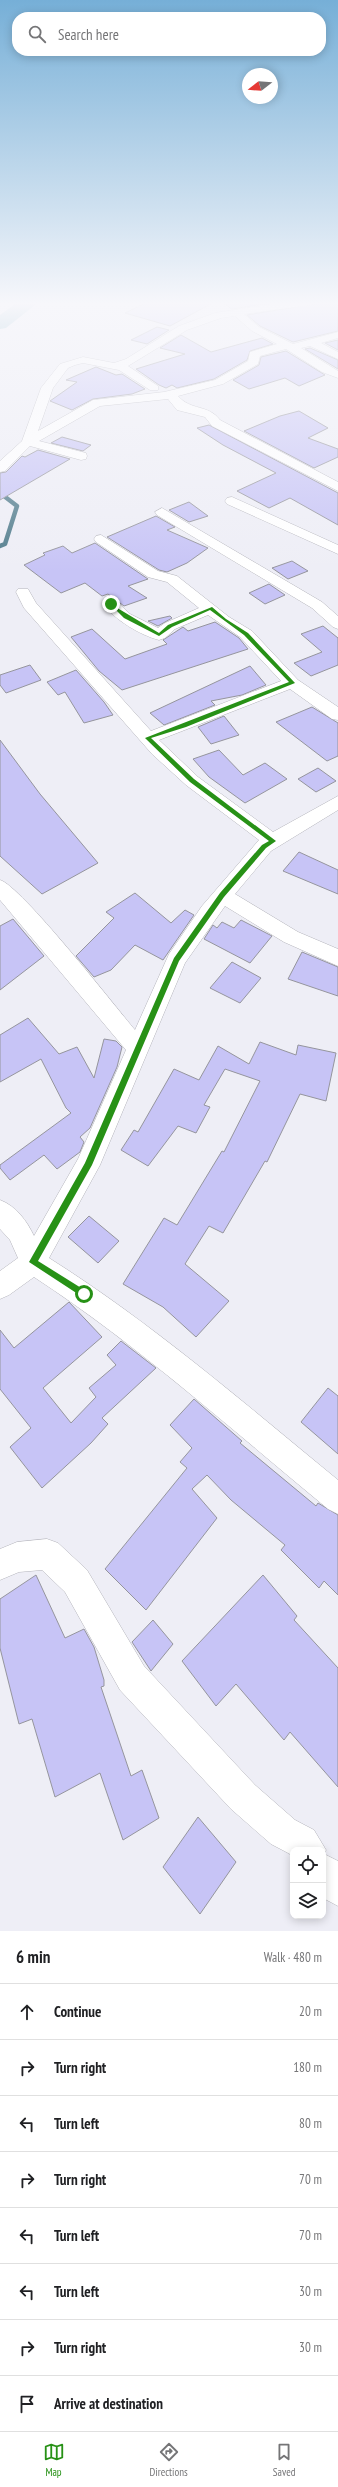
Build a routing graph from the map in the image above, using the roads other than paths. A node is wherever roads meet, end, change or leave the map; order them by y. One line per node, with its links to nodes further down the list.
1 (46, 391): 6 (street)
2 (164, 391): 4 (street)
3 (214, 391): 5 (street)
4 (159, 392): 5 (street); 6 (street)
5 (200, 412): 9 (street)
6 (28, 442): 7 (street); 8 (street)
7 (81, 456)
8 (0, 468)
9 (337, 485)
10 (232, 501): 13 (street)
11 (162, 512): 17 (street)
12 (102, 539): 16 (street)
13 (338, 550)
14 (23, 592): 20 (street)
15 (111, 604): 16 (street)
16 (210, 608): 18 (street)
17 (338, 624)
18 (292, 683): 19 (street); 20 (street)
19 (338, 715)
20 (148, 738): 22 (street)
21 (338, 802): 22 (street)
22 (273, 841): 24 (street)
23 (0, 887): 26 (street)
24 (222, 895): 25 (street); 26 (street)
25 (338, 958)
26 (138, 1049): 28 (street)
27 (0, 1211): 28 (street)
28 (33, 1262): 29 (street); 30 (street)
29 (0, 1286)
30 (338, 1498)
31 (0, 1565): 32 (street)
32 (306, 1847)
33 (326, 1874): 34 (street)
34 (338, 1888)

